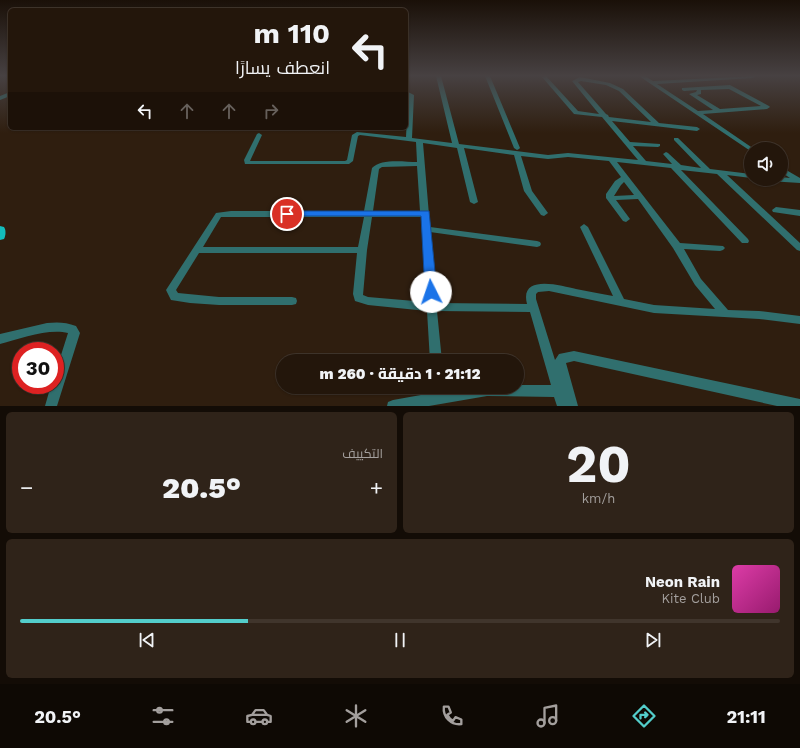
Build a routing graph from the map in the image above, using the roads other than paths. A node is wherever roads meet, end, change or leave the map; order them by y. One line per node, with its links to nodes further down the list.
1 (411, 95): 14 (street)
2 (443, 95): 23 (street)
3 (495, 95): 24 (street)
4 (560, 95): 12 (street)
5 (587, 95): 12 (street)
6 (626, 95): 13 (street)
7 (671, 95): 11 (street)
8 (693, 95): 10 (street)
9 (745, 95): 10 (street)
10 (720, 111): 11 (street)
11 (697, 112): 21 (street)
12 (607, 118): 13 (street); 20 (street)
13 (657, 124): 15 (street)
14 (408, 126): 17 (street)
15 (697, 129)
16 (259, 135): 17 (street)
17 (409, 138): 19 (street)
18 (676, 139): 30 (street)
19 (419, 140): 23 (street); 28 (street)
20 (629, 144): 22 (street); 27 (street)
21 (744, 144)
22 (658, 145)
23 (458, 146): 24 (street); 39 (street)
24 (517, 150): 26 (street); 41 (street)
25 (666, 154): 29 (street)
26 (611, 159): 27 (street); 34 (street)
27 (644, 163): 29 (street)
28 (421, 164): 43 (street); 44 (street)
29 (676, 167): 30 (street); 50 (street)
30 (708, 172): 31 (street)
31 (720, 173): 33 (street); 54 (street)
32 (788, 173): 36 (street)
33 (744, 175)
34 (625, 177): 37 (street); 38 (street)
35 (788, 180): 36 (street)
36 (800, 181)
37 (639, 197): 38 (street); 52 (street)
38 (610, 198): 45 (street)
39 (474, 202)
40 (776, 210): 42 (street)
41 (544, 213)
42 (800, 213)
43 (367, 214): 44 (street); 55 (street); 56 (street)
44 (426, 214): 48 (street)
45 (626, 220)
46 (584, 227): 57 (street)
47 (0, 229): 49 (main road)
48 (427, 229): 51 (street); 59 (street)
49 (0, 236)
50 (745, 242)
51 (538, 244)
52 (676, 246): 53 (street); 61 (street)
53 (720, 248)
54 (800, 248)
55 (196, 250): 56 (street); 58 (street)
56 (362, 250): 59 (street)
57 (620, 301): 60 (street); 61 (street)
58 (292, 302)
59 (432, 308): 60 (street); 64 (street)
60 (533, 308): 66 (street)
61 (725, 314): 62 (street)
62 (800, 320)
63 (0, 339): 69 (street)
64 (435, 354)
65 (524, 391): 66 (street)
66 (559, 391): 71 (street)
67 (433, 394): 70 (street)
68 (800, 405): 72 (street)
69 (50, 406)
70 (394, 406)
71 (564, 406)
72 (572, 406)

